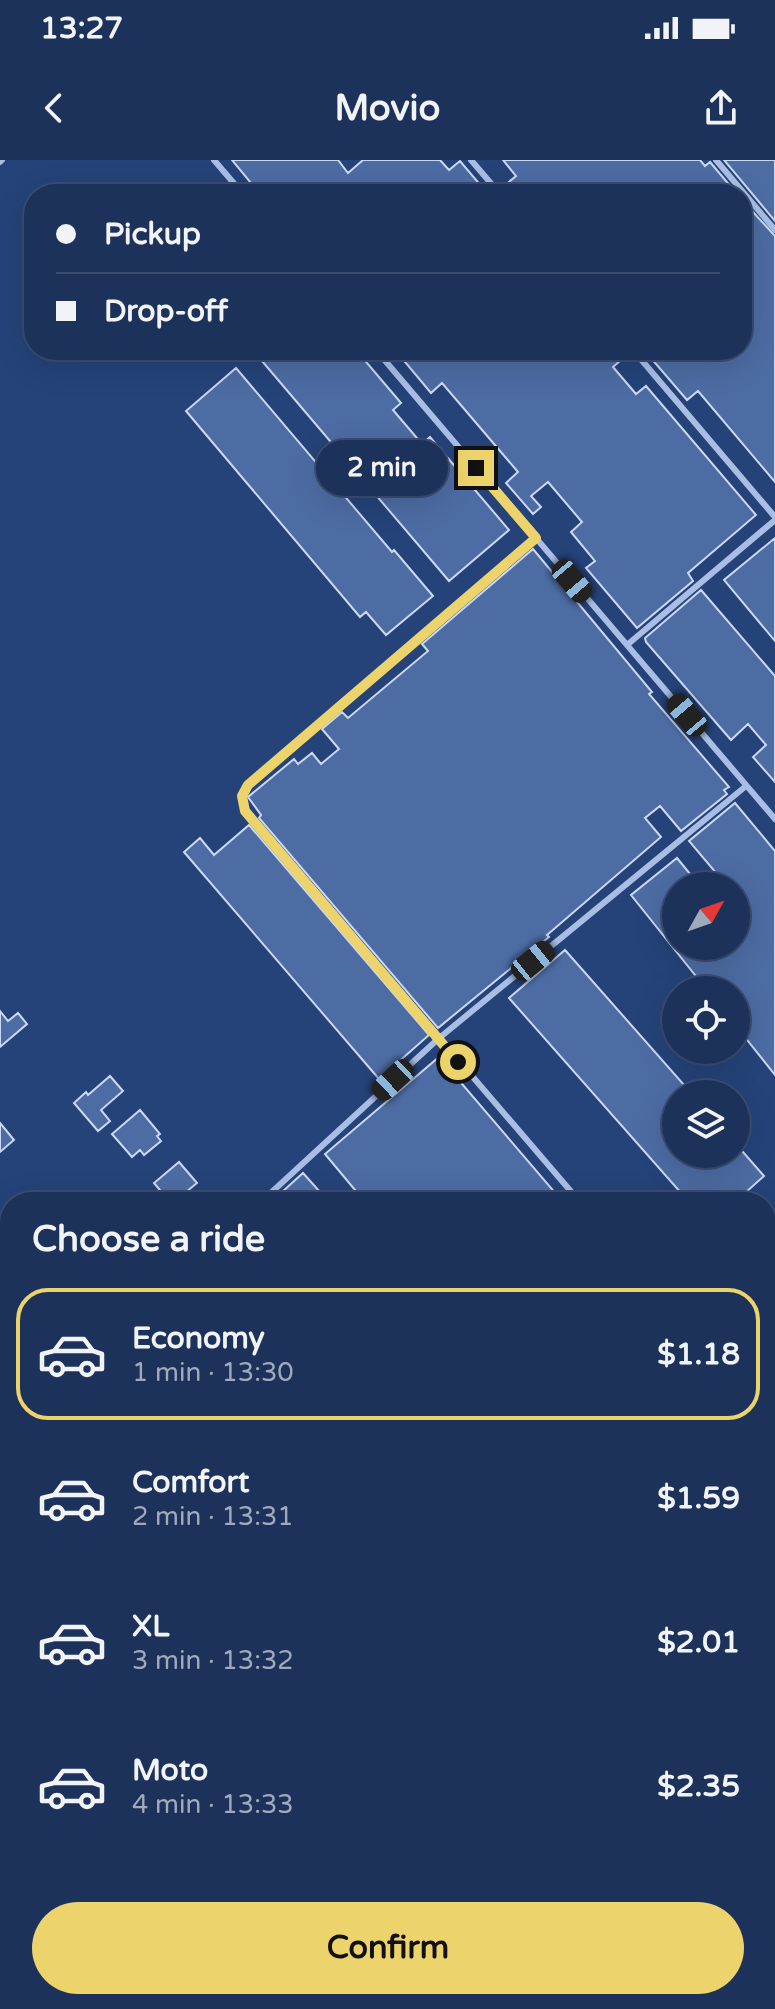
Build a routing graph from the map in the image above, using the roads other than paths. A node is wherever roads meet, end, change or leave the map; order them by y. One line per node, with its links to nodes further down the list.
1 (471, 160): 5 (lane)
2 (716, 160): 6 (lane)
3 (217, 161): 4 (lane)
4 (235, 184)
5 (491, 184)
6 (736, 184)
7 (752, 203): 8 (lane)
8 (775, 230)
9 (385, 360): 12 (lane)
10 (641, 360): 11 (lane)
11 (775, 518): 13 (lane)
12 (536, 538): 13 (lane); 16 (lane)
13 (627, 645): 14 (lane)
14 (746, 786): 15 (lane); 16 (lane)
15 (775, 819)
16 (438, 1039): 17 (lane); 18 (lane)
17 (272, 1192)
18 (571, 1192)

